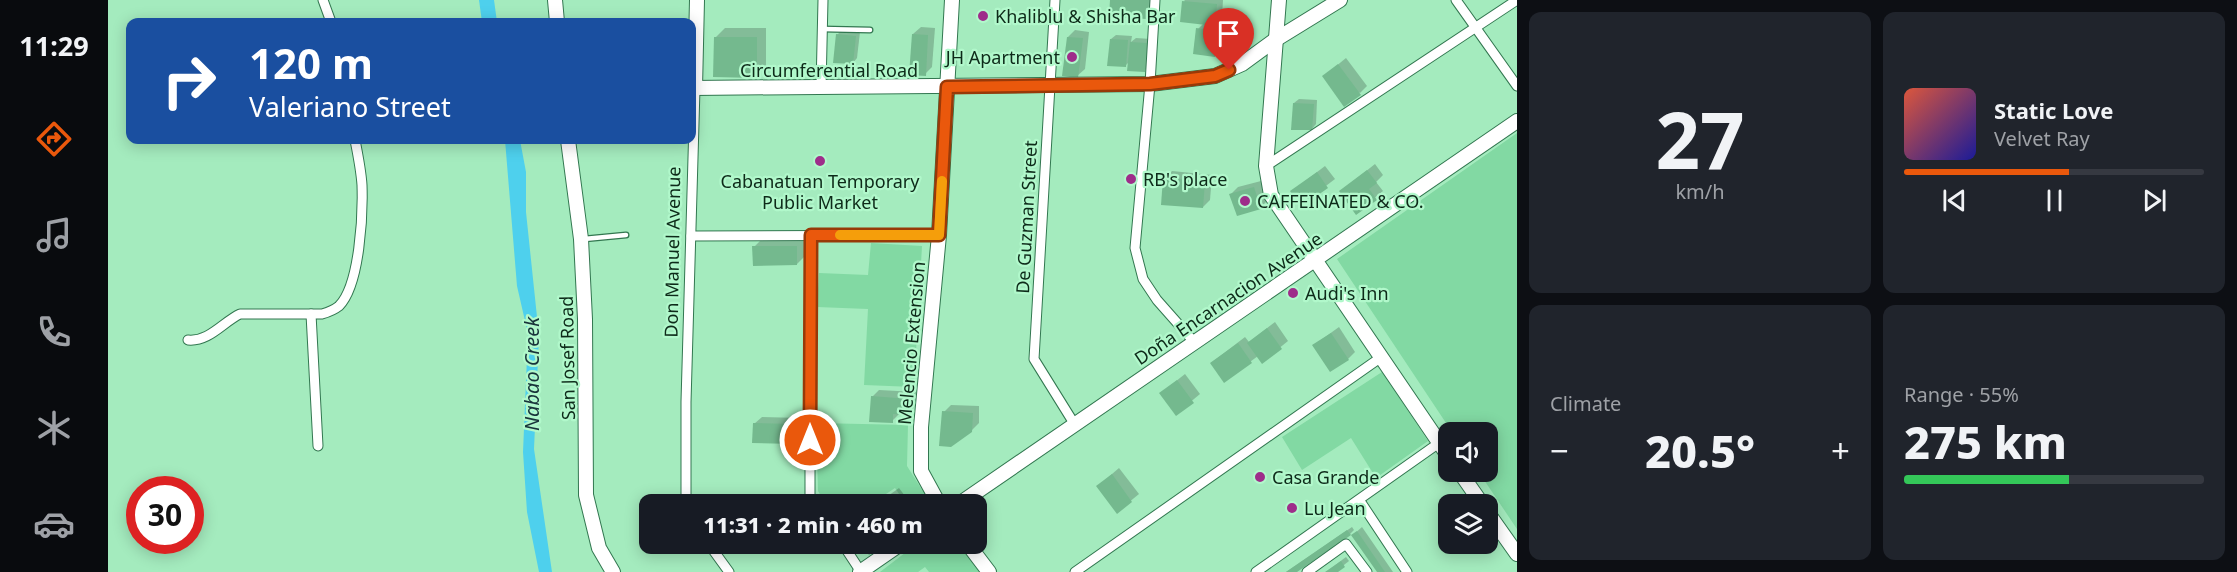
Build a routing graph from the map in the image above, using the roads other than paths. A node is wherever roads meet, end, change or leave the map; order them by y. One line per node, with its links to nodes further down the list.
1 (323, 0): 12 (street)
2 (555, 0): 13 (street)
3 (697, 0): 14 (street, Don Manuel Avenue)
4 (823, 0): 16 (street)
5 (952, 0): 22 (street, Melencio Extension)
6 (1055, 0): 20 (street, De Guzman Street)
7 (1155, 0): 19 (street)
8 (1279, 0): 18 (street)
9 (1340, 0): 18 (street, Circumferential Road)
10 (1456, 0): 15 (street)
11 (1517, 0): 15 (street)
12 (330, 18)
13 (557, 18)
14 (696, 22)
15 (1475, 28): 21 (street); 29 (street)
16 (822, 29): 17 (lane); 24 (street)
17 (870, 30)
18 (1275, 40): 19 (street, Circumferential Road); 29 (street)
19 (1150, 84): 20 (street, Circumferential Road); 38 (street)
20 (1050, 86): 22 (street, Circumferential Road); 40 (street, De Guzman Street)
21 (1517, 86)
22 (947, 87): 24 (street, Circumferential Road); 32 (street, Melencio Extension)
23 (696, 88): 24 (street, Circumferential Road)
24 (821, 88)
25 (1517, 122): 35 (street, Doña Encarnacion Avenue)
26 (356, 144): 36 (street)
27 (569, 144): 34 (street, San Josef Road)
28 (692, 144): 33 (street, Don Manuel Avenue)
29 (1266, 166): 35 (street)
30 (626, 235): 34 (lane)
31 (811, 235): 32 (street); 33 (street); 45 (street)
32 (939, 235): 46 (street, Melencio Extension)
33 (691, 236): 44 (street, Don Manuel Avenue)
34 (581, 239): 55 (street, San Josef Road)
35 (1314, 261): 38 (street, Doña Encarnacion Avenue); 39 (street)
36 (311, 314): 37 (street); 43 (street)
37 (188, 340)
38 (1195, 343): 40 (street, Doña Encarnacion Avenue)
39 (1380, 358): 41 (street); 59 (street)
40 (1075, 424): 47 (street, Doña Encarnacion Avenue)
41 (1438, 442)
42 (1438, 444): 48 (street)
43 (318, 446)
44 (686, 494)
45 (810, 494)
46 (934, 494)
47 (974, 494)
48 (1359, 501): 60 (street); 63 (street)
49 (1498, 527): 54 (street)
50 (716, 554): 56 (street)
51 (849, 554): 57 (street)
52 (886, 554): 57 (street)
53 (975, 554): 58 (street)
54 (1517, 554)
55 (614, 572)
56 (729, 572)
57 (861, 572)
58 (989, 572)
59 (1075, 572)
60 (1256, 572)
61 (1307, 572): 62 (street)
62 (1366, 572)
63 (1407, 572)

